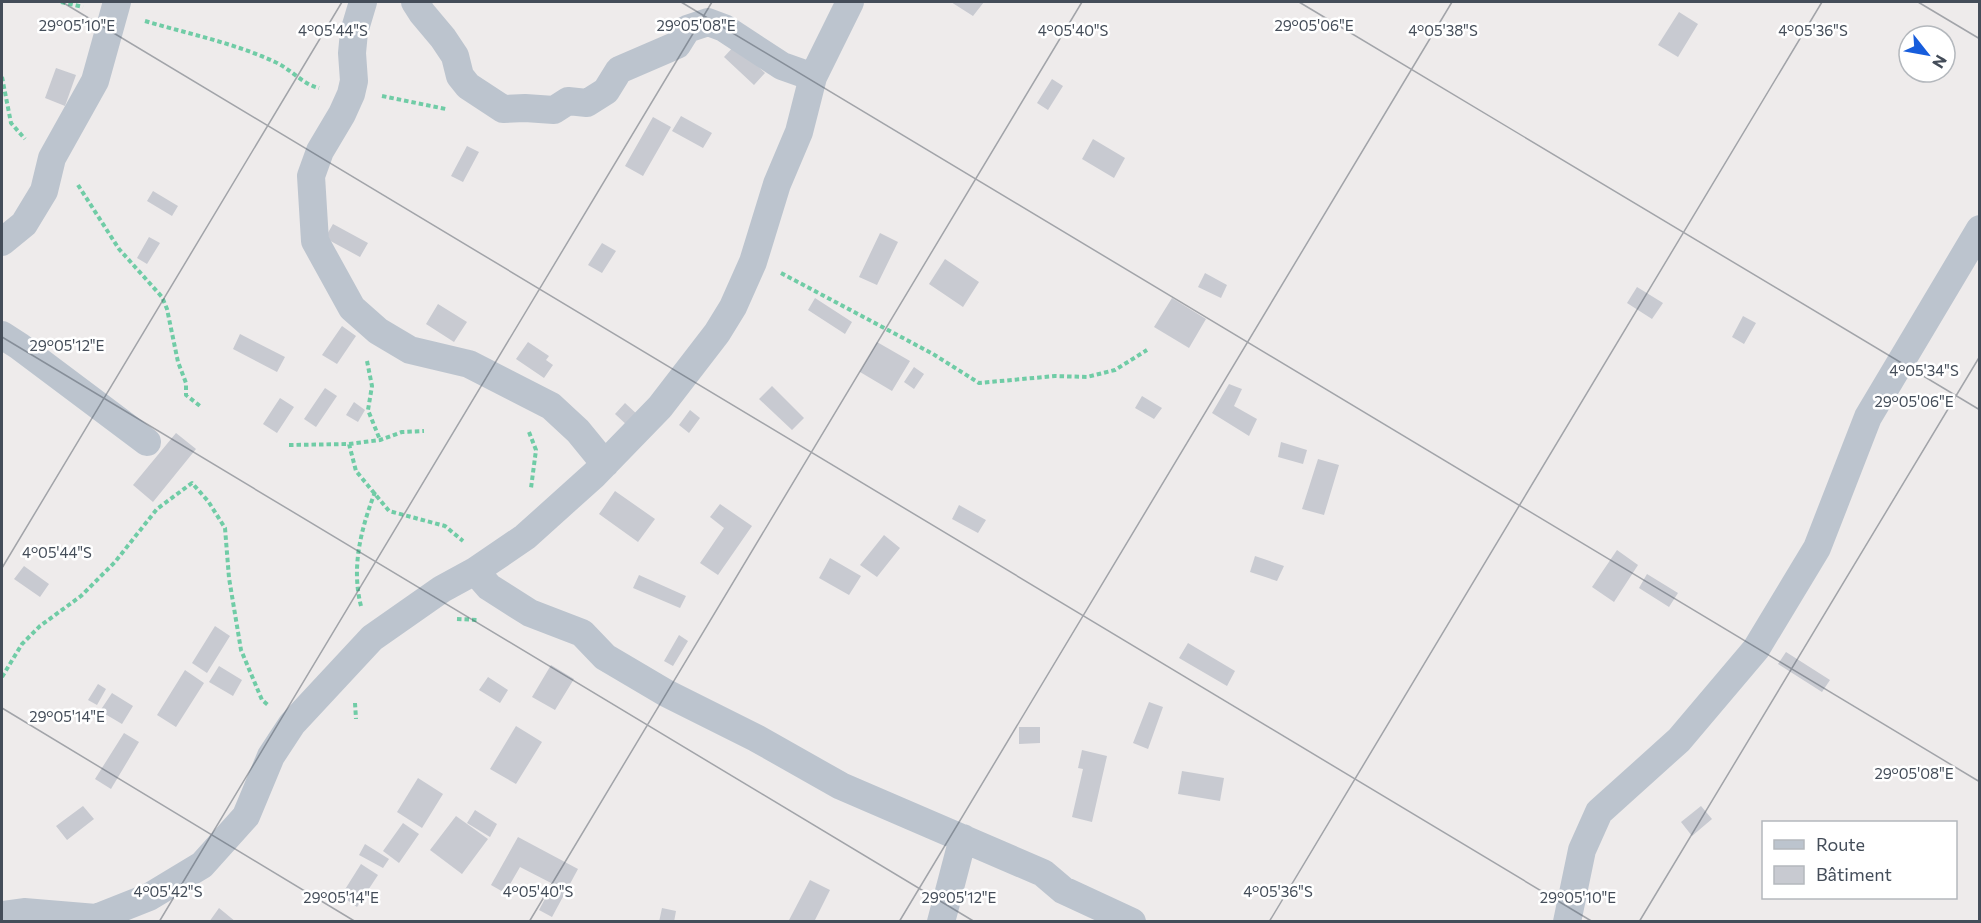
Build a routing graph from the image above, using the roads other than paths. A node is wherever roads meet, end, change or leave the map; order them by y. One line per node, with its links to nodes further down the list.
1 (363, 2): 10 (street)
2 (415, 2): 5 (street)
3 (850, 2): 5 (street)
4 (115, 7): 7 (street)
5 (813, 77): 10 (street)
6 (1980, 229): 16 (street)
7 (2, 242)
8 (2, 335): 9 (street)
9 (147, 442)
10 (605, 464): 11 (street)
11 (475, 572): 12 (street); 13 (street)
12 (963, 838): 14 (street); 15 (street)
13 (2, 915)
14 (941, 921)
15 (1132, 921)
16 (1567, 921)

